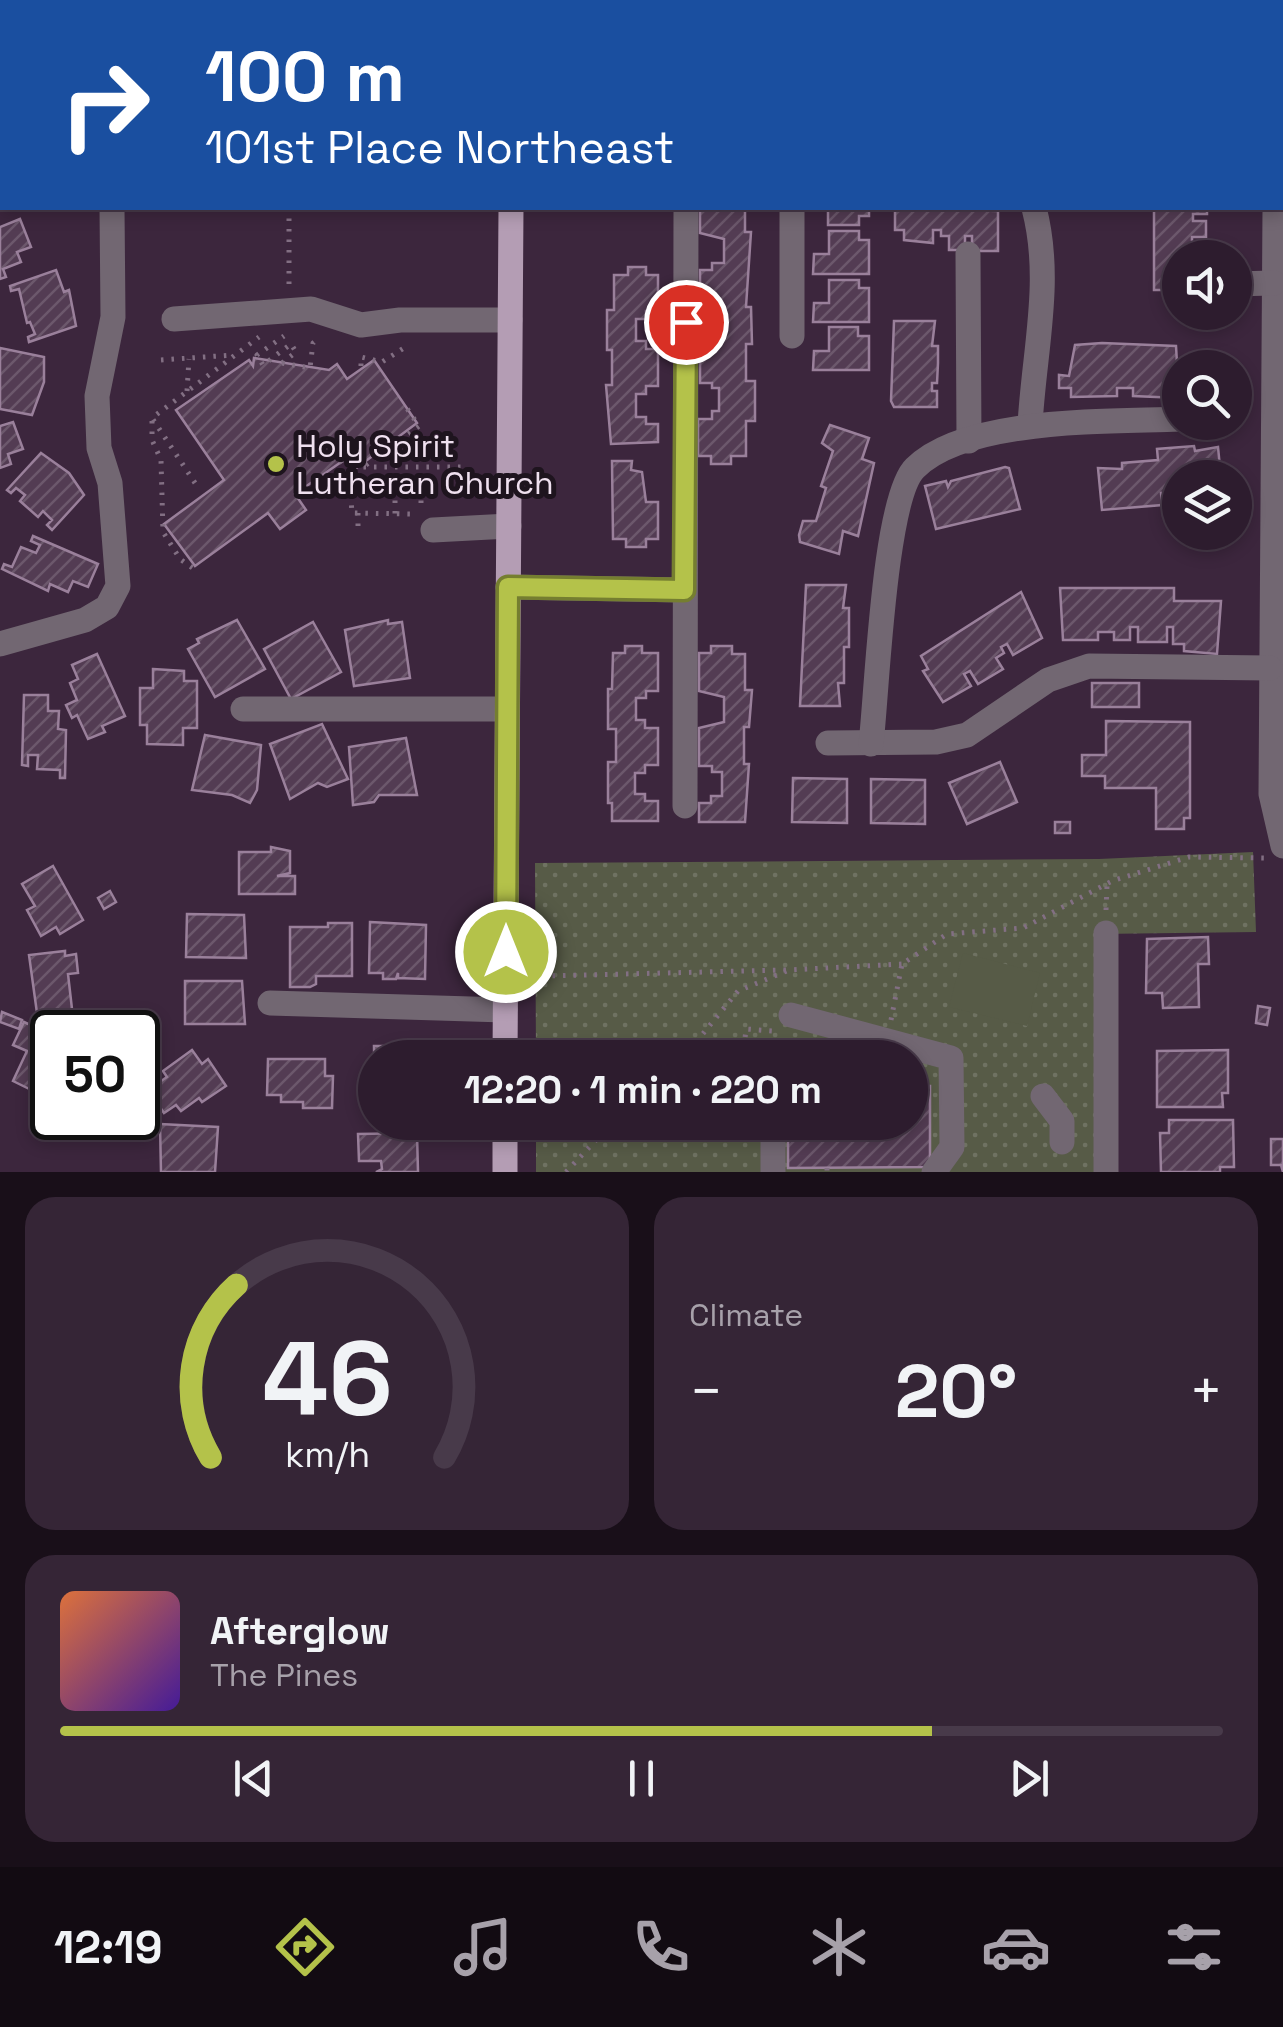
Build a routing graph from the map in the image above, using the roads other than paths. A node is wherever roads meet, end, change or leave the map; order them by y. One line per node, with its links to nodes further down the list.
1 (112, 210): 20 (street)
2 (511, 210): 11 (main road)
3 (686, 210): 19 (street)
4 (792, 210): 12 (street)
5 (1035, 210): 14 (street)
6 (1275, 210): 9 (street)
7 (968, 254): 15 (street)
8 (1252, 289): 9 (street)
9 (1277, 296): 21 (street)
10 (174, 318): 11 (street)
11 (510, 320): 16 (main road)
12 (792, 336)
13 (1162, 420): 14 (street)
14 (1030, 425): 15 (street)
15 (969, 441): 25 (street)
16 (509, 526): 17 (street); 18 (main road)
17 (433, 530)
18 (508, 587): 19 (street); 23 (main road)
19 (684, 590): 26 (street)
20 (0, 644)
21 (1270, 668): 25 (street); 27 (street)
22 (243, 709): 23 (street)
23 (507, 709): 30 (main road)
24 (828, 743): 25 (street)
25 (871, 744)
26 (685, 806)
27 (1283, 846)
28 (1106, 933): 40 (street)
29 (270, 1004): 30 (street)
30 (505, 1010): 32 (main road)
31 (785, 1023): 39 (street)
32 (505, 1040)
33 (1043, 1096): 36 (street)
34 (505, 1140): 37 (main road)
35 (773, 1140): 38 (street)
36 (1062, 1142)
37 (506, 1172)
38 (774, 1172)
39 (934, 1172)
40 (1106, 1172)

